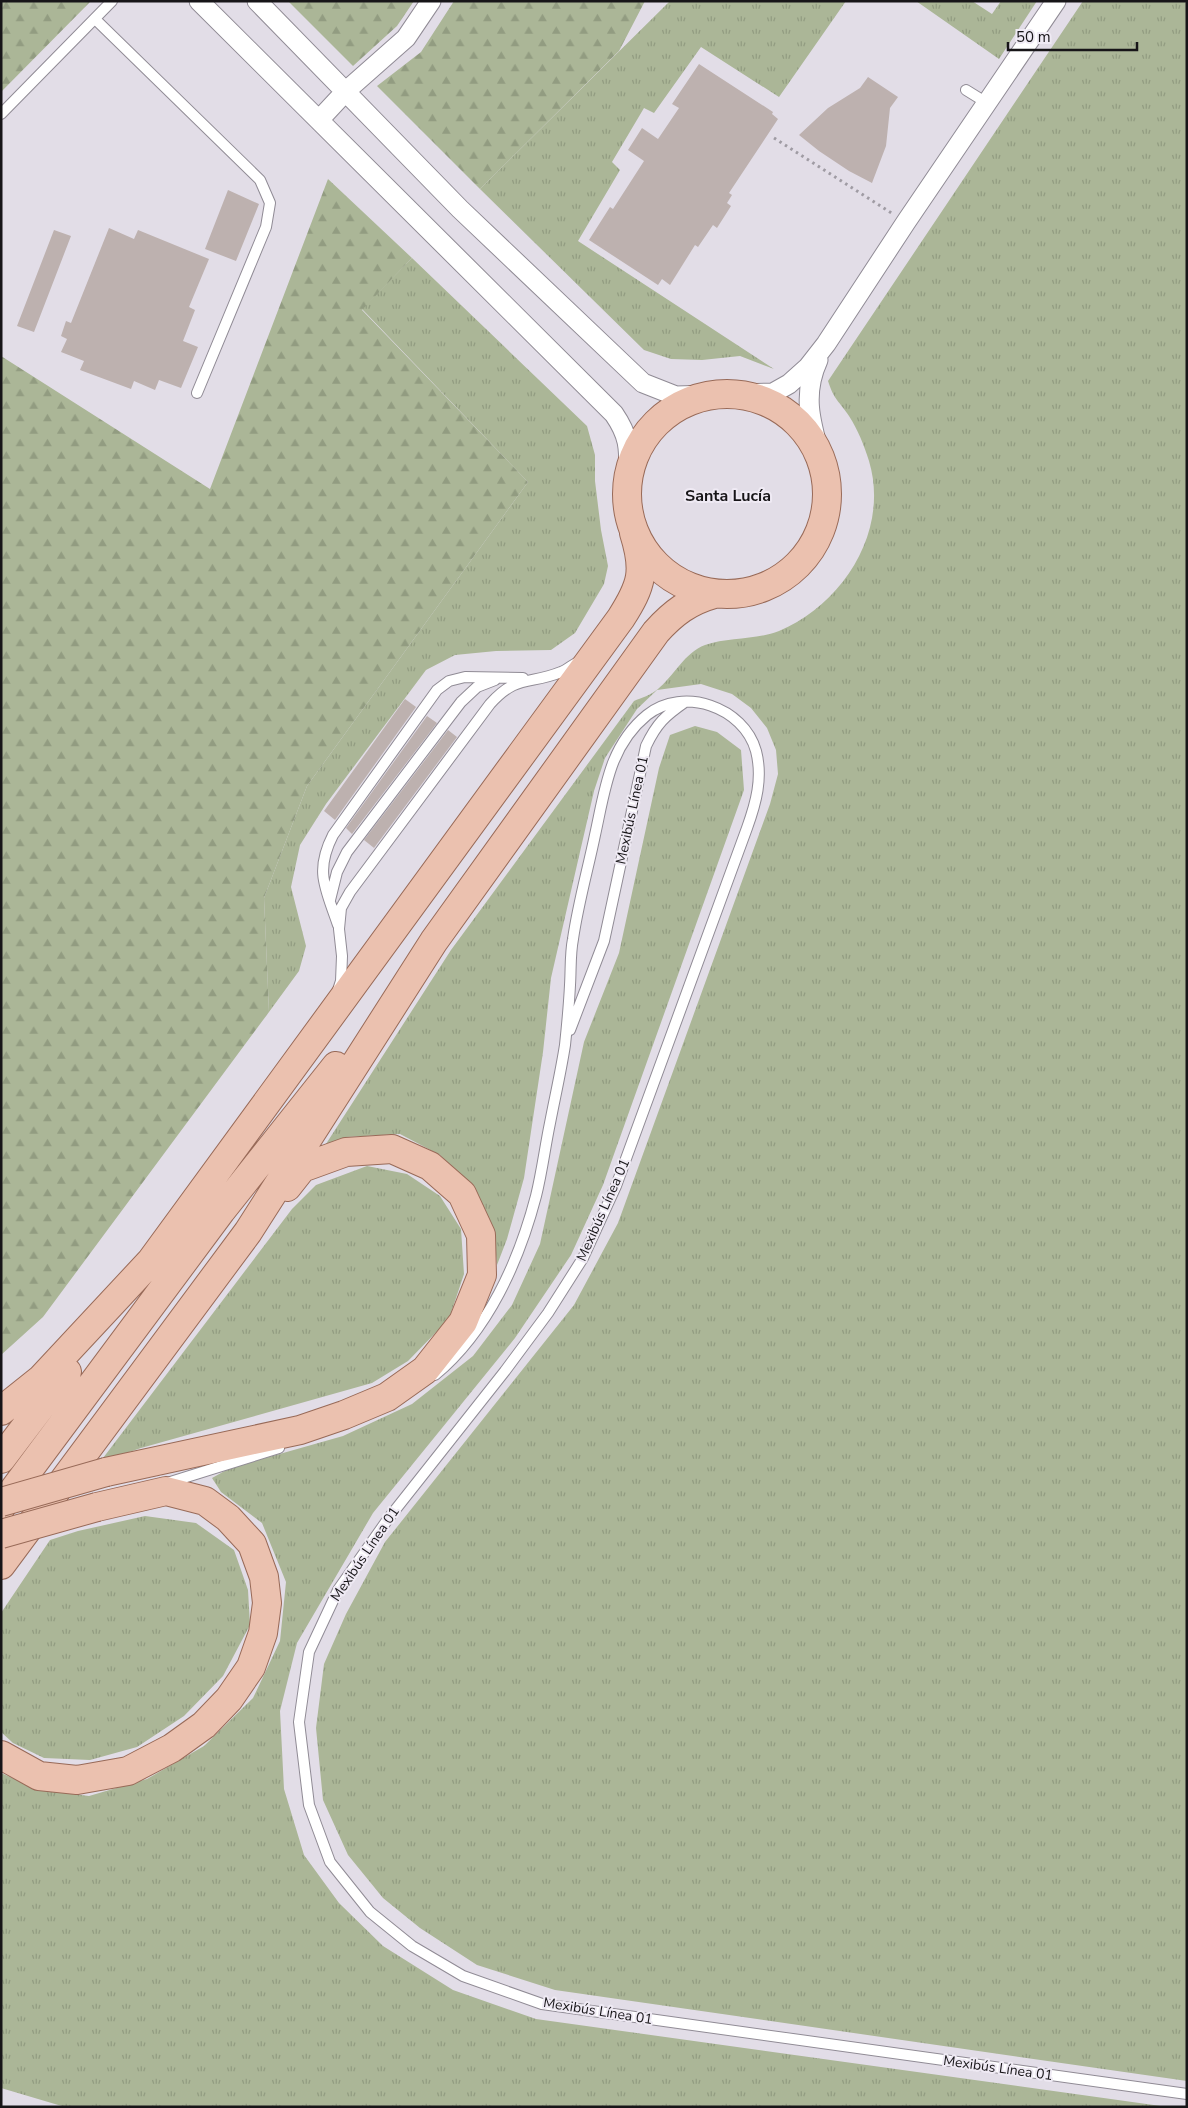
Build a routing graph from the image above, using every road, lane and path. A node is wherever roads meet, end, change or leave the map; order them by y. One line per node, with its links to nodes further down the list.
1 (112, 1): 6 (lane)
2 (199, 1): 11 (street)
3 (257, 1): 8 (street)
4 (431, 1): 8 (street)
5 (1056, 1): 9 (street)
6 (95, 19): 10 (lane); 15 (lane)
7 (966, 90): 9 (lane)
8 (346, 91): 11 (street); 17 (street)
9 (987, 103): 13 (street)
10 (1, 114)
11 (319, 120): 19 (street)
12 (774, 138): 13 (path)
13 (906, 222): 14 (street)
14 (826, 344): 16 (street); 18 (street)
15 (196, 393)
16 (741, 394): 17 (main road); 18 (main road)
17 (711, 395): 19 (main road)
18 (822, 463): 21 (main road)
19 (629, 474): 20 (main road)
20 (634, 533): 21 (main road); 22 (main road)
21 (714, 594): 28 (main road)
22 (606, 639): 24 (lane); 29 (main road)
23 (501, 678): 24 (lane); 26 (lane); 26 (lane)
24 (539, 678): 27 (lane)
25 (686, 702): 30 (lane, Mexibús Línea 01); 30 (lane, Mexibús Línea 01); 45 (lane, Mexibús Línea 01)
26 (330, 901): 27 (lane)
27 (339, 929): 29 (lane)
28 (434, 941): 31 (main road); 40 (main road)
29 (316, 1035): 32 (main road)
30 (565, 1046): 33 (lane, Mexibús Línea 01)
31 (248, 1232): 33 (main road); 43 (main road)
32 (151, 1261): 35 (main road); 38 (main road)
33 (425, 1376): 39 (main road, bridge)
34 (397, 1403): 36 (lane)
35 (1, 1411)
36 (337, 1428)
37 (300, 1441): 41 (lane)
38 (1, 1459)
39 (1, 1502)
40 (1, 1507)
41 (97, 1507): 42 (main road, bridge); 44 (main road)
42 (1, 1534)
43 (1, 1565)
44 (1, 1756)
45 (1187, 2094)

